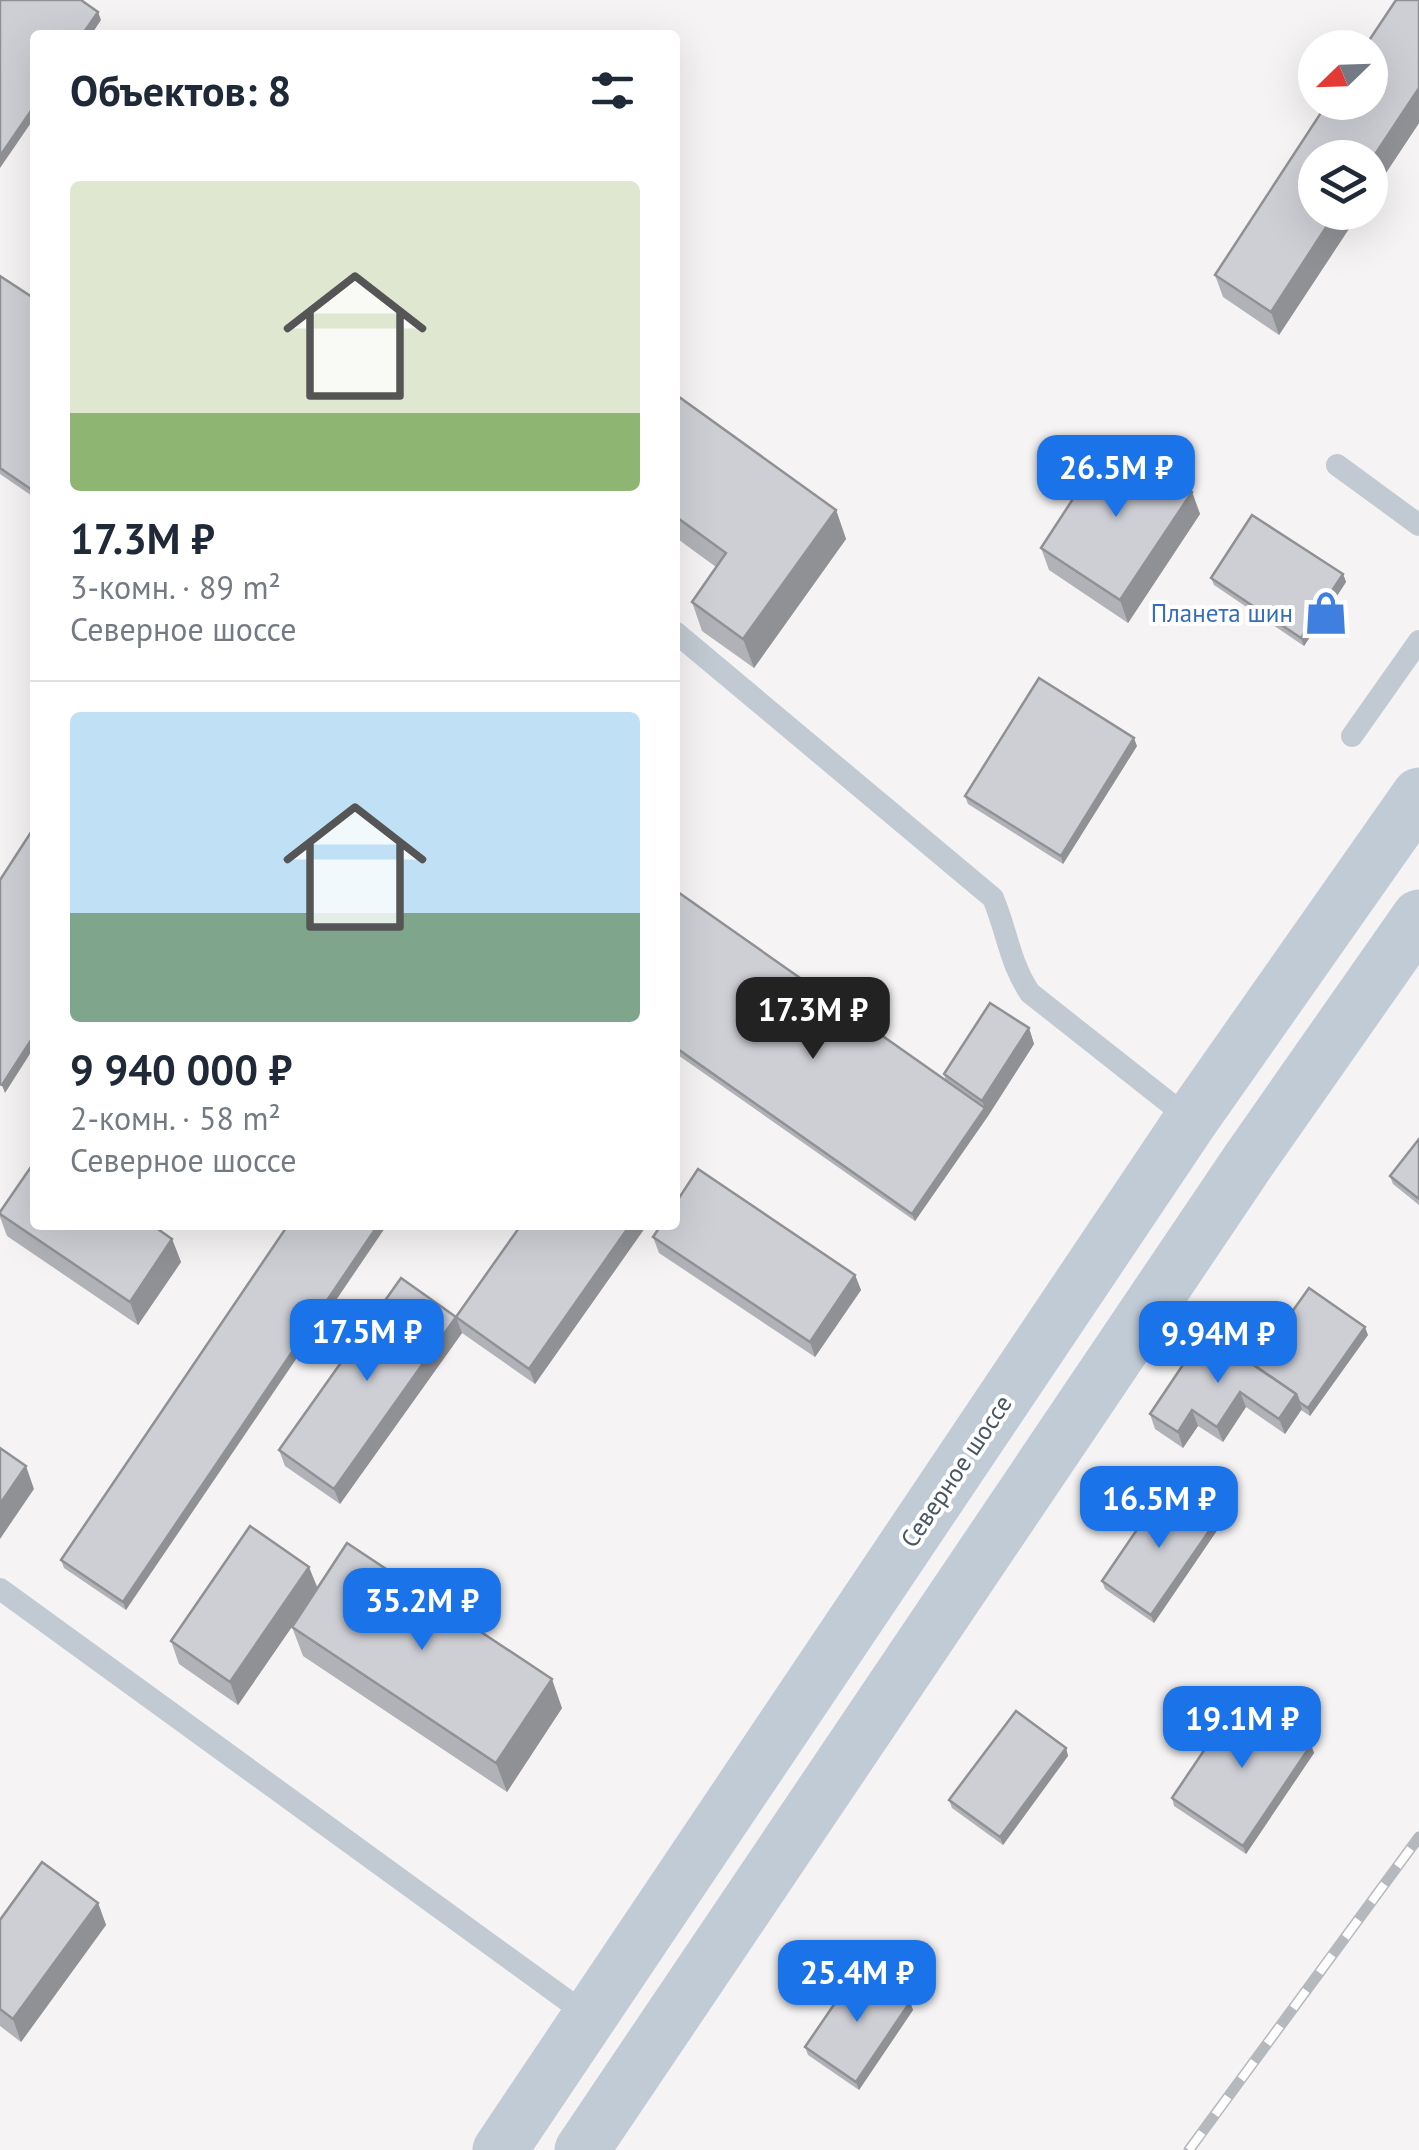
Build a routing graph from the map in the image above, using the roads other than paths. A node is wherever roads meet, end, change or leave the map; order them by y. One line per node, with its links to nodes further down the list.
1 (1338, 465): 2 (lane)
2 (1419, 525)
3 (680, 636): 8 (lane)
4 (1419, 641): 5 (lane)
5 (1352, 736)
6 (1419, 796): 8 (main road, Северное шоссе)
7 (1419, 917): 9 (main road)
8 (1191, 1120): 9 (main road); 11 (main road, Северное шоссе)
9 (1249, 1160): 12 (main road)
10 (0, 1589): 11 (lane)
11 (590, 2017): 12 (main road); 13 (main road, Северное шоссе)
12 (647, 2055): 14 (main road)
13 (500, 2150)
14 (582, 2150)

